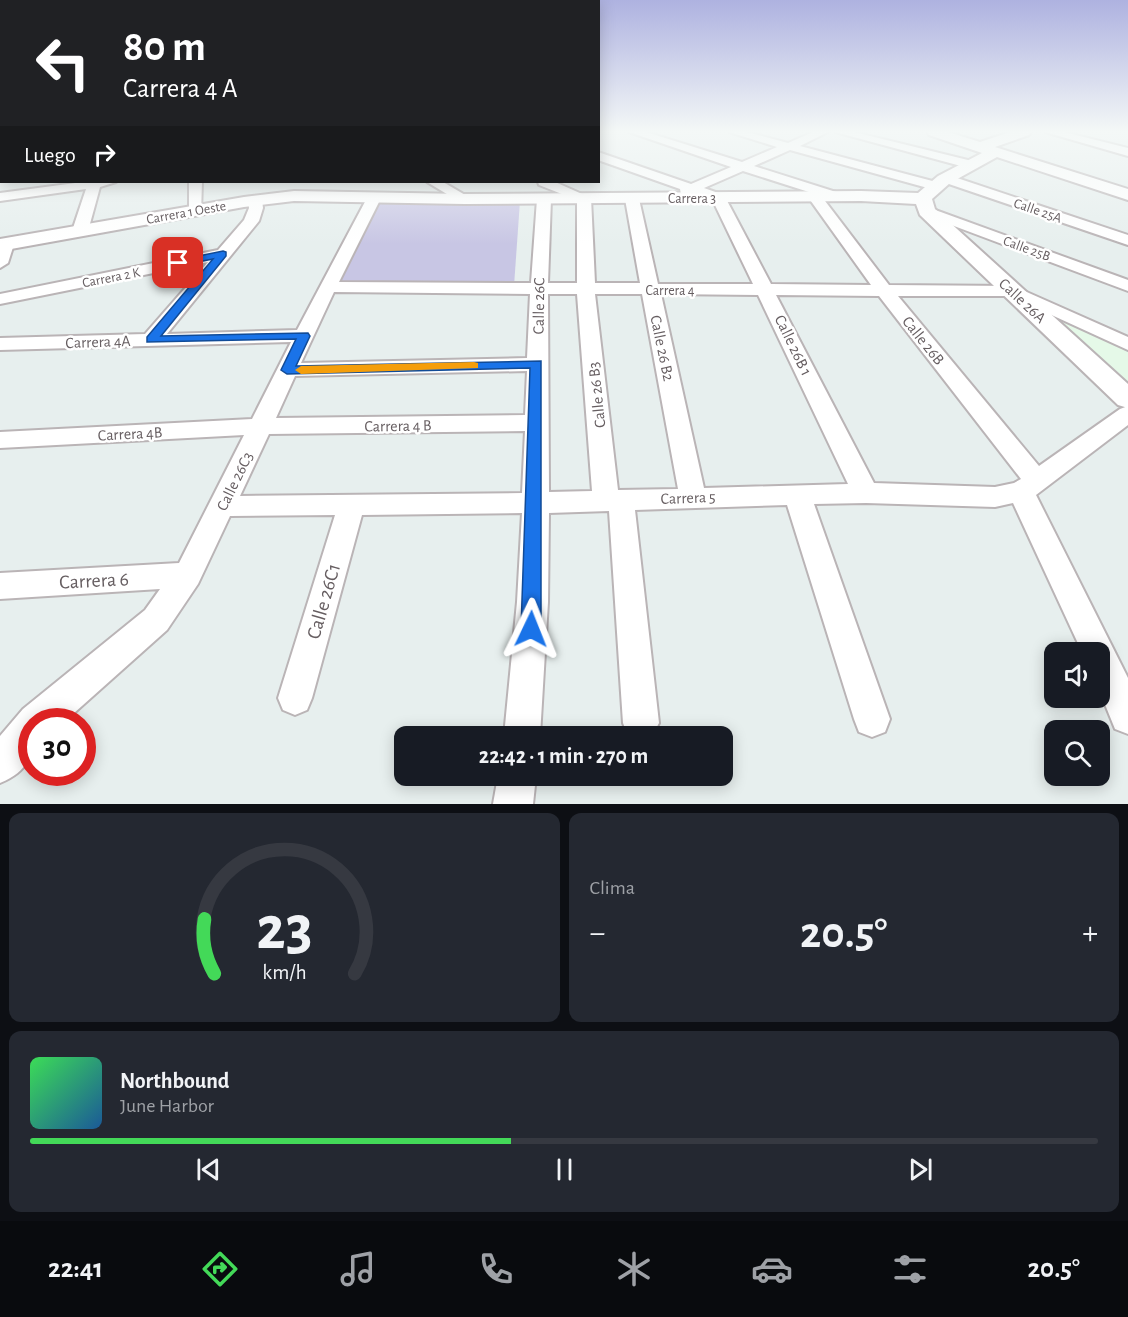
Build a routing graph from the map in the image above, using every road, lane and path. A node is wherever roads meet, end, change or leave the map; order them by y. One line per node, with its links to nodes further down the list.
1 (636, 170): 10 (street)
2 (736, 170): 10 (street)
3 (749, 170): 15 (street)
4 (857, 170): 12 (street, Calle 25A)
5 (966, 170): 12 (street)
6 (1050, 170): 13 (street)
7 (94, 183): 14 (street); 24 (street)
8 (195, 183): 23 (street)
9 (436, 183): 20 (street)
10 (691, 189): 18 (street); 19 (street)
11 (544, 190): 17 (street, Carrera 3); 20 (street, Carrera 3); 31 (street, Calle 26C)
12 (933, 194): 15 (street, Carrera 3); 25 (street, Calle 25A); 29 (street, Calle 25B); 36 (street, Calle 26A)
13 (1128, 195)
14 (0, 196)
15 (825, 197): 19 (street, Carrera 3); 35 (street, Calle 26B)
16 (374, 198): 20 (street, Carrera 3); 22 (street, Carrera 1 Oeste); 30 (street, Calle 26C3)
17 (584, 198): 21 (street, Carrera 3); 32 (street)
18 (669, 198): 19 (street, Carrera 3); 21 (street, Carrera 3)
19 (719, 198): 34 (street, Calle 26B 1)
20 (465, 199)
21 (632, 199): 33 (street, Calle 26 B2)
22 (255, 200): 23 (street, Carrera 1 Oeste); 27 (street)
23 (196, 210): 24 (street, Carrera 1 Oeste)
24 (80, 231): 26 (street, Carrera 1 Oeste)
25 (1128, 240)
26 (3, 245): 28 (street)
27 (223, 254): 37 (street, Carrera 2 K); 39 (street)
28 (0, 263)
29 (1128, 286)
30 (327, 287): 31 (street, Carrera 4); 38 (street, Calle 26C3)
31 (537, 290): 32 (street, Carrera 4); 42 (street, Calle 26C)
32 (586, 290): 33 (street, Carrera 4); 53 (street, Calle 26 B3)
33 (651, 290): 34 (street, Carrera 4); 52 (street, Calle 26 B2)
34 (767, 290): 35 (street, Carrera 4); 50 (street, Calle 26B 1)
35 (884, 290): 36 (street, Carrera 4); 49 (street, Calle 26B)
36 (1013, 291): 41 (street); 44 (street, Calle 26A)
37 (0, 299)
38 (304, 336): 39 (street, Carrera 4A); 43 (street, Calle 26C3)
39 (152, 340): 40 (street, Carrera 4A)
40 (0, 344)
41 (1128, 344)
42 (537, 364): 43 (street); 46 (street, Calle 26C)
43 (287, 370): 47 (street, Calle 26C3)
44 (1128, 399)
45 (1128, 414): 49 (street, Carrera 5)
46 (536, 423): 47 (street, Carrera 4 B); 54 (street, Calle 26C)
47 (260, 426): 48 (street, Carrera 4B); 56 (street, Calle 26C3)
48 (0, 440)
49 (1029, 486): 50 (street, Carrera 5); 59 (street, Calle 26B)
50 (866, 493): 51 (street, Carrera 5)
51 (797, 495): 52 (street, Carrera 5); 64 (street)
52 (693, 497): 53 (street, Carrera 5)
53 (614, 499): 54 (street, Carrera 5); 65 (street, Calle 26 B3)
54 (536, 503): 55 (street, Carrera 5); 66 (street, Calle 26C)
55 (352, 504): 56 (street, Carrera 5); 61 (street, Calle 26C1)
56 (222, 506): 57 (street, Calle 26C3)
57 (188, 575): 58 (street, Carrera 6); 62 (street, Calle 26C3)
58 (0, 586)
59 (1094, 642)
60 (1110, 678): 63 (street, Calle 26B)
61 (295, 698)
62 (52, 708)
63 (1128, 716)
64 (872, 719)
65 (641, 723)
66 (523, 726)
67 (18, 743): 68 (street)
68 (0, 764)
69 (516, 786): 70 (street)
70 (513, 804)

